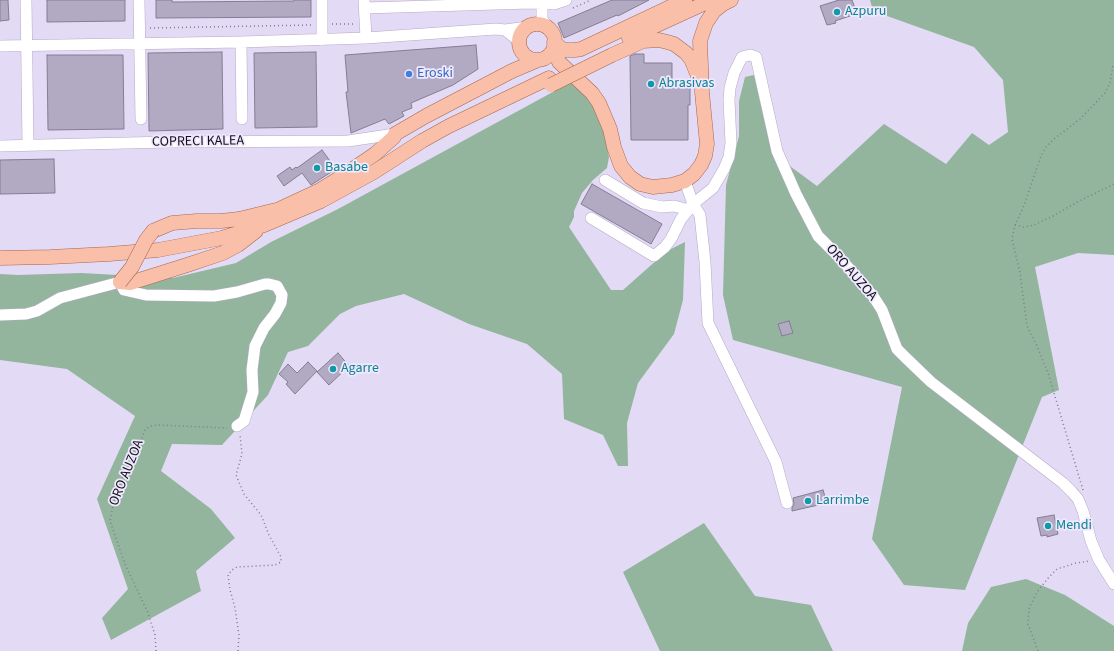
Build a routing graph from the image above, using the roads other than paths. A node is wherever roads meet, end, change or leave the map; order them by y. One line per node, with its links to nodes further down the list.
1 (26, 0): 17 (street)
2 (139, 0): 16 (street)
3 (322, 0): 14 (street)
4 (566, 0): 8 (street)
5 (684, 0): 12 (main road)
6 (712, 0): 20 (main road)
7 (731, 0): 24 (main road)
8 (542, 2): 9 (street); 12 (street)
9 (449, 3): 10 (street)
10 (364, 4): 13 (street)
11 (506, 30): 12 (street); 13 (street); 19 (street)
12 (544, 31): 19 (main road); 21 (main road); 22 (main road)
13 (366, 38): 14 (street)
14 (322, 40): 15 (street)
15 (241, 42): 16 (street); 25 (street)
16 (140, 43): 17 (street); 26 (street)
17 (27, 45): 18 (street); 28 (street)
18 (0, 46)
19 (521, 47): 21 (main road); 23 (main road)
20 (611, 52): 24 (main road); 35 (main road)
21 (540, 60): 22 (main road); 23 (main road)
22 (559, 62): 31 (main road)
23 (512, 71): 27 (main road)
24 (702, 92): 31 (main road)
25 (242, 119)
26 (141, 120)
27 (395, 134): 28 (street, COPRECI KALEA); 33 (main road)
28 (28, 145): 29 (street, COPRECI KALEA)
29 (0, 146)
30 (605, 180): 32 (street)
31 (685, 181): 32 (street)
32 (691, 207): 34 (street); 41 (street); 42 (street, ORO AUZOA)
33 (277, 210): 36 (main road); 38 (main road, bridge)
34 (591, 218)
35 (264, 225): 36 (main road); 38 (main road)
36 (196, 243): 37 (main road)
37 (0, 258)
38 (120, 282): 39 (street); 40 (street)
39 (0, 315)
40 (237, 426)
41 (787, 503)
42 (1114, 584)

